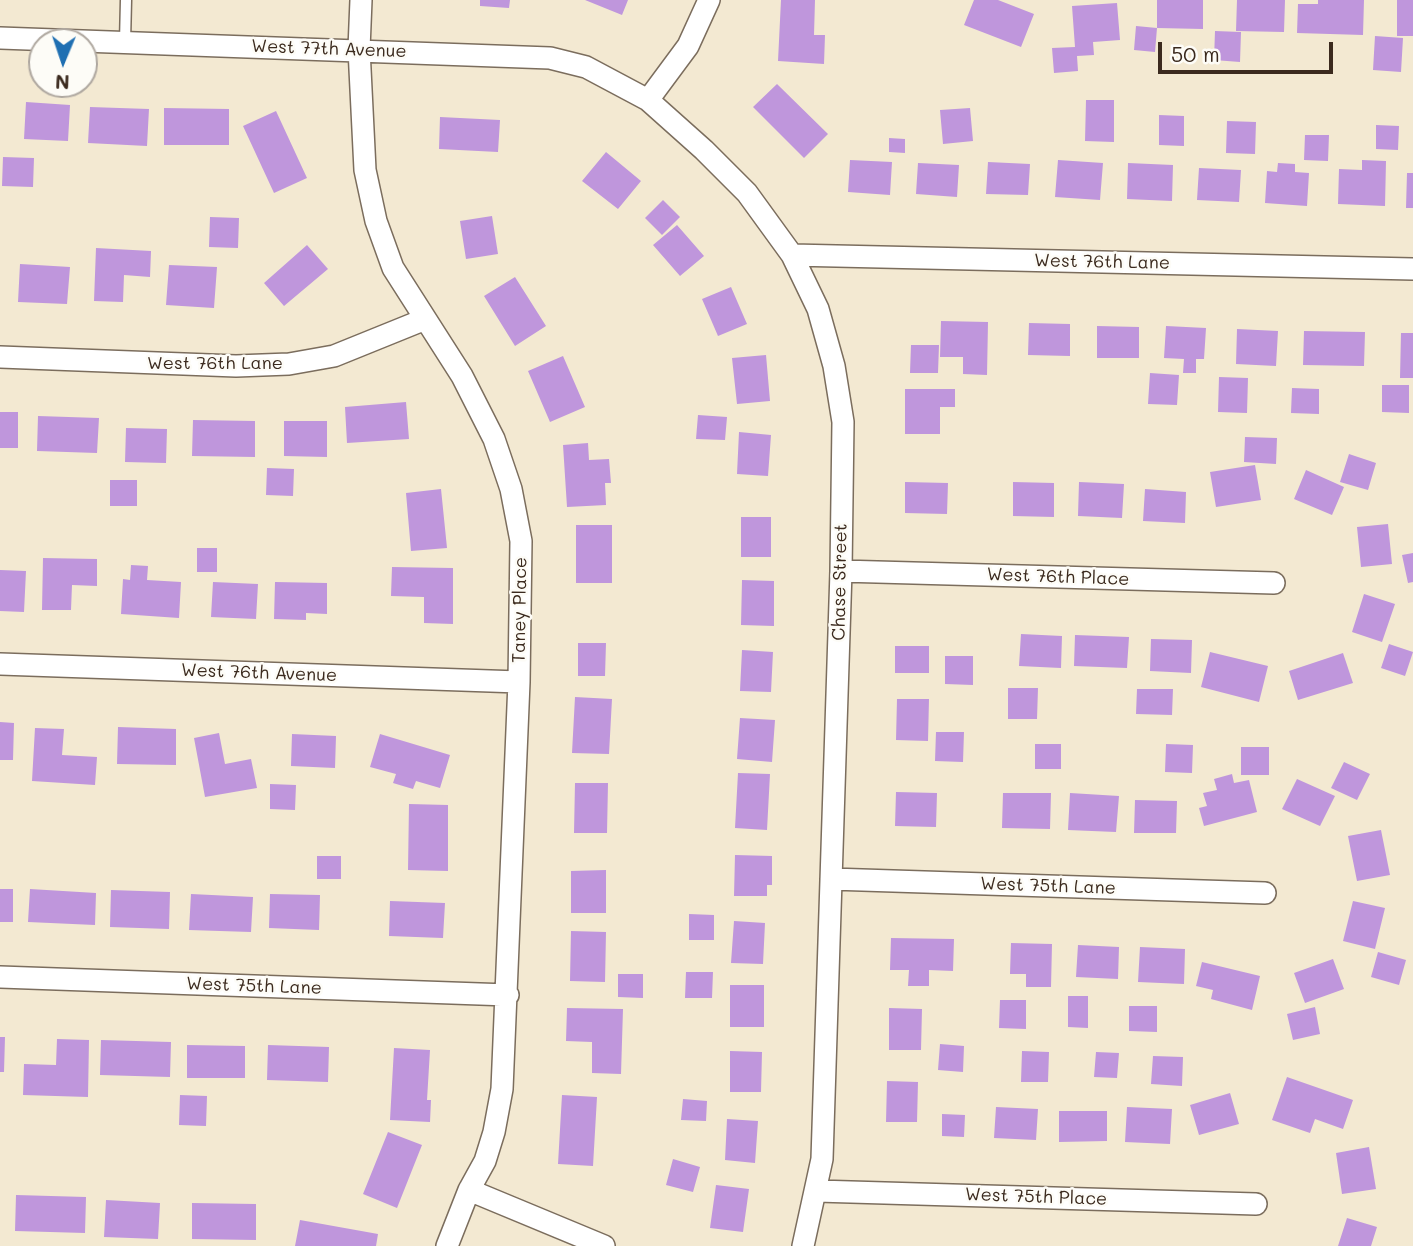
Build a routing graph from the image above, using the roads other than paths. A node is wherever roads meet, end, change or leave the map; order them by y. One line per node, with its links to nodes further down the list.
1 (126, 0): 5 (lane)
2 (361, 0): 6 (street, Taney Place)
3 (709, 0): 7 (street)
4 (0, 38): 5 (street, West 77th Avenue)
5 (125, 42): 6 (street, West 77th Avenue)
6 (359, 49): 7 (street, West 77th Avenue); 10 (street, Taney Place)
7 (648, 100): 8 (street, Chase Street)
8 (792, 255): 9 (street, West 76th Lane); 12 (street, Chase Street)
9 (1413, 269)
10 (423, 320): 11 (street, West 76th Lane); 15 (street, Taney Place)
11 (0, 357)
12 (841, 571): 13 (street, West 76th Place); 16 (street, Chase Street)
13 (1275, 583)
14 (0, 664): 15 (street, West 76th Avenue)
15 (519, 682): 19 (street, Taney Place)
16 (831, 879): 17 (street, West 75th Lane); 21 (street, Chase Street)
17 (1265, 893)
18 (0, 977): 19 (street, West 75th Lane)
19 (508, 995): 20 (street, Taney Place)
20 (469, 1190): 23 (street, Taney Place); 24 (street)
21 (817, 1191): 22 (street, West 75th Place); 25 (street, Chase Street)
22 (1256, 1203)
23 (447, 1246)
24 (604, 1246)
25 (803, 1246)

